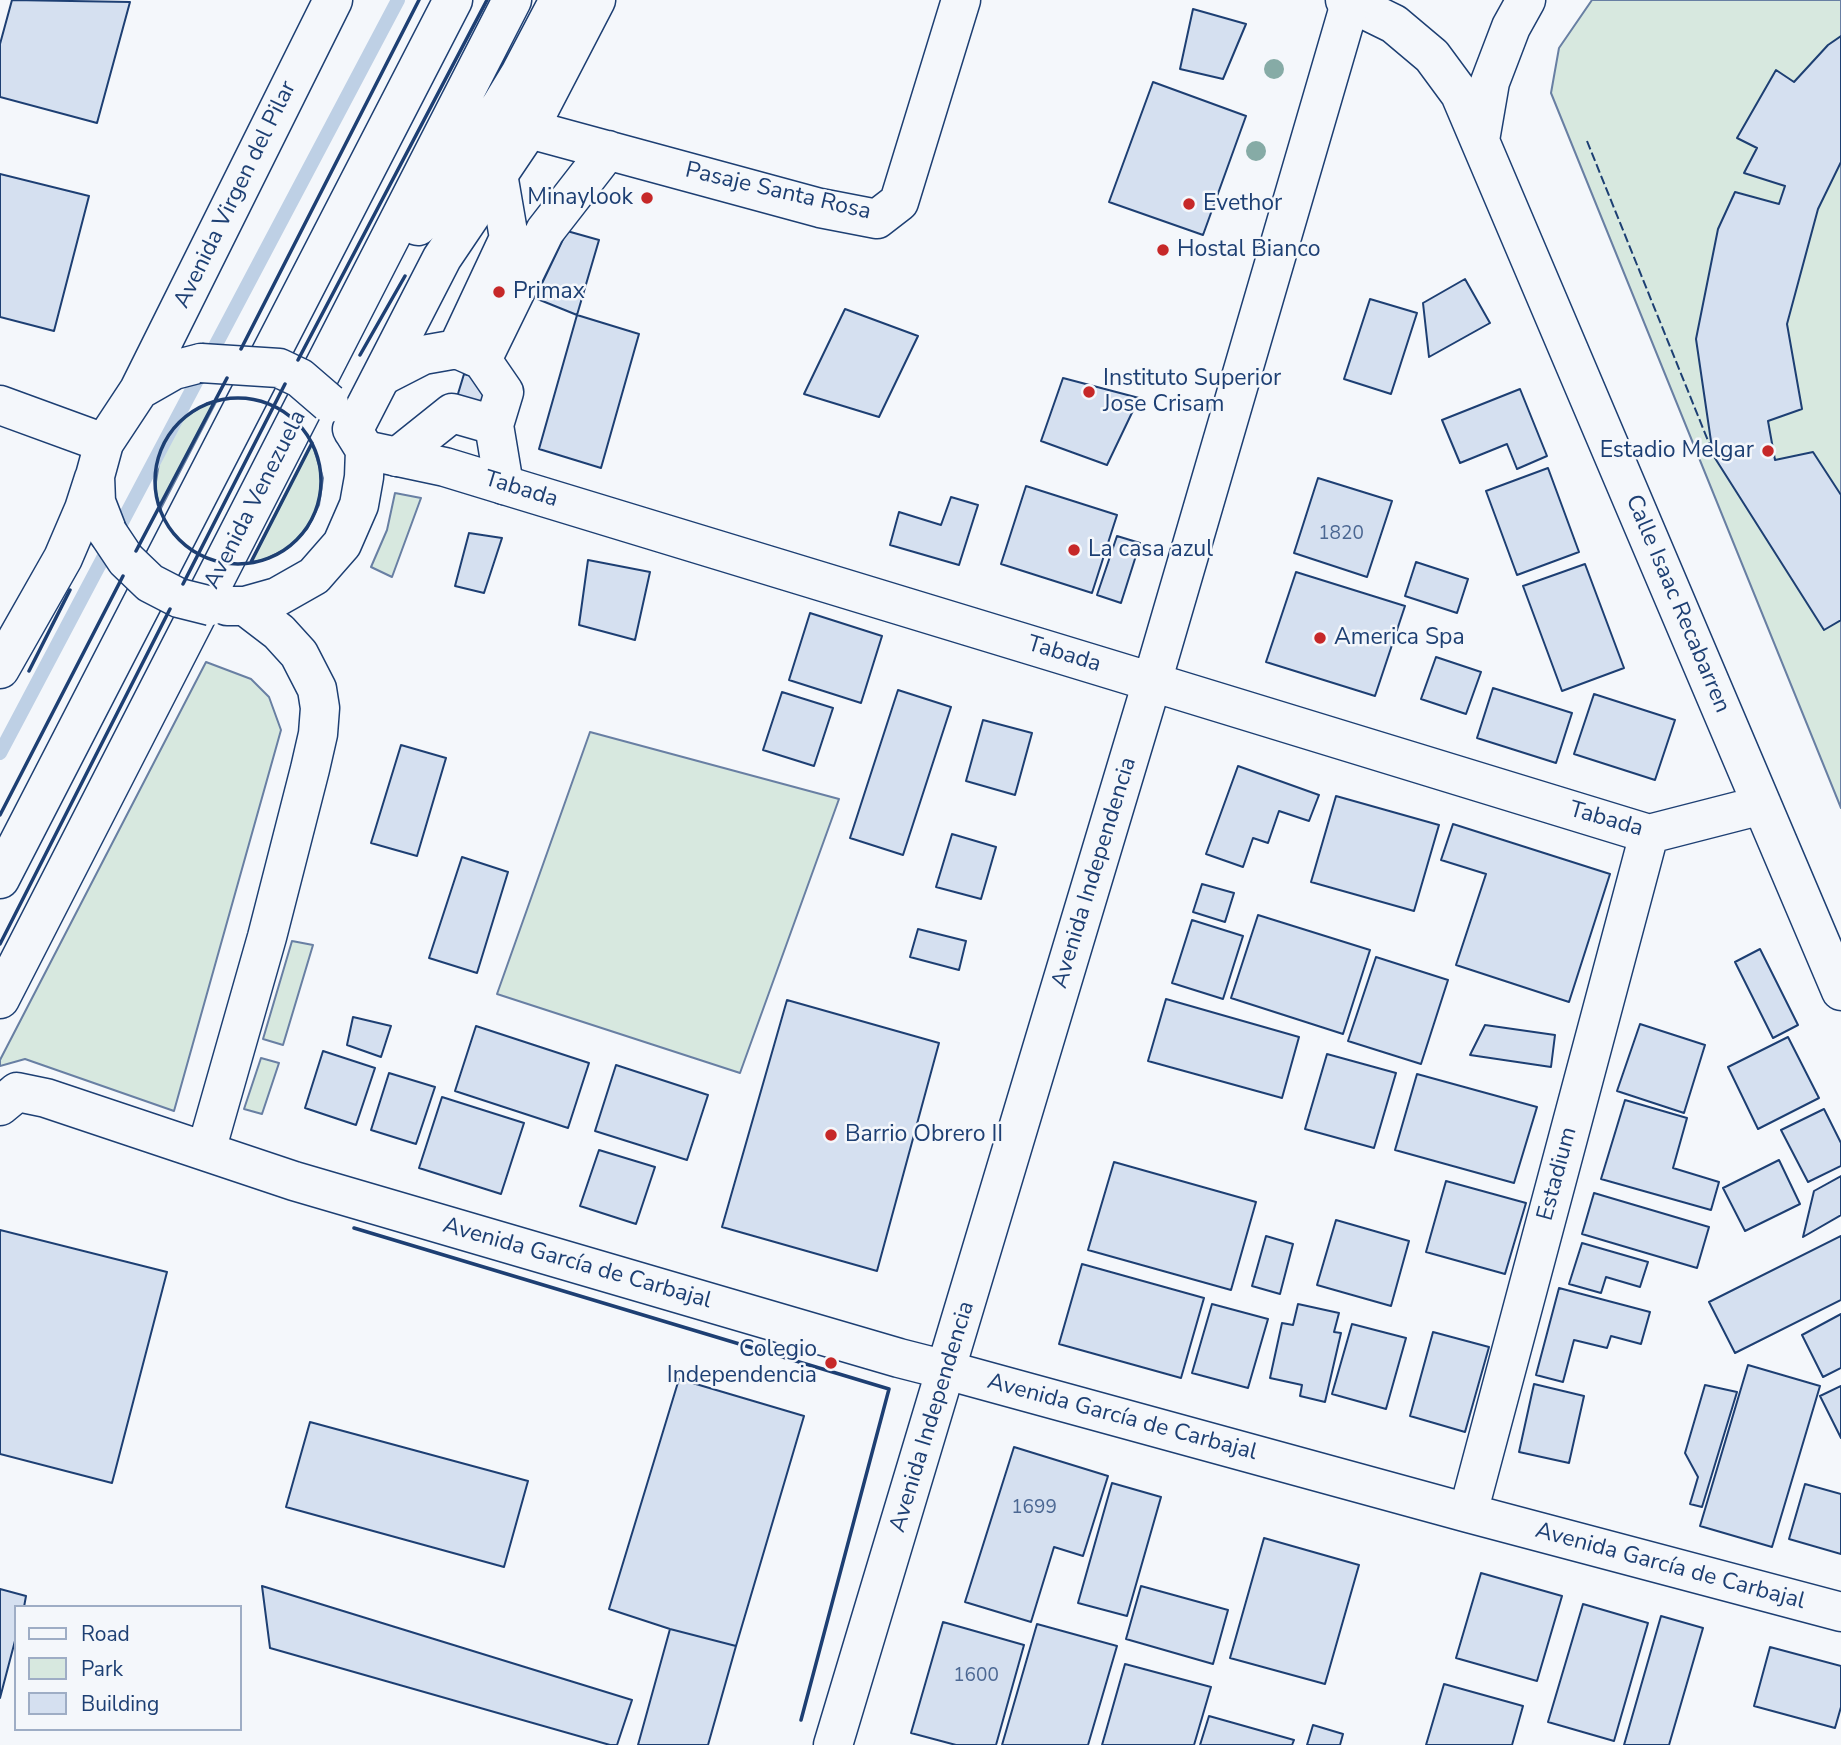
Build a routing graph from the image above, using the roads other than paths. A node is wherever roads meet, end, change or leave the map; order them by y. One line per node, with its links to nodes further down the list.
1 (333, 0): 16 (main road, Avenida Virgen del Pilar)
2 (453, 0): 27 (main road)
3 (512, 0): 13 (main road, Avenida Venezuela)
4 (559, 0): 13 (main road)
5 (596, 0): 9 (main road)
6 (961, 0): 11 (main road, Pasaje Santa Rosa)
7 (1351, 0): 10 (main road, Calle Isaac Recabarren); 24 (main road, Avenida Independencia)
8 (1525, 0): 10 (main road)
9 (529, 129): 11 (main road, Pasaje Santa Rosa); 12 (main road)
10 (1480, 140): 25 (main road, Calle Isaac Recabarren)
11 (608, 150): 14 (main road)
12 (498, 174): 14 (main road); 15 (main road)
13 (343, 330): 29 (main road, Avenida Venezuela)
14 (470, 355): 15 (main road); 18 (main road)
15 (384, 375): 19 (main road)
16 (139, 390): 19 (main road, bridge); 20 (main road, Avenida Virgen del Pilar)
17 (0, 405): 20 (main road)
18 (494, 425): 19 (main road); 21 (main road)
19 (361, 435): 21 (main road, Tabada); 22 (main road)
20 (99, 459): 22 (main road, bridge); 23 (main road)
21 (504, 485): 24 (main road, Tabada)
22 (228, 606): 31 (main road)
23 (0, 669)
24 (1152, 682): 26 (main road, Tabada); 32 (main road, Avenida Independencia)
25 (1762, 805): 26 (main road, Tabada); 28 (main road, Calle Isaac Recabarren)
26 (1649, 834): 33 (main road, Estadium)
27 (0, 879)
28 (1841, 991)
29 (0, 999)
30 (0, 1106): 31 (main road, Avenida García de Carbajal)
31 (206, 1151): 32 (main road, Avenida García de Carbajal)
32 (946, 1370): 33 (main road, Avenida García de Carbajal); 35 (main road, Avenida Independencia)
33 (1468, 1513): 34 (main road, Avenida García de Carbajal)
34 (1841, 1612)
35 (833, 1745)

